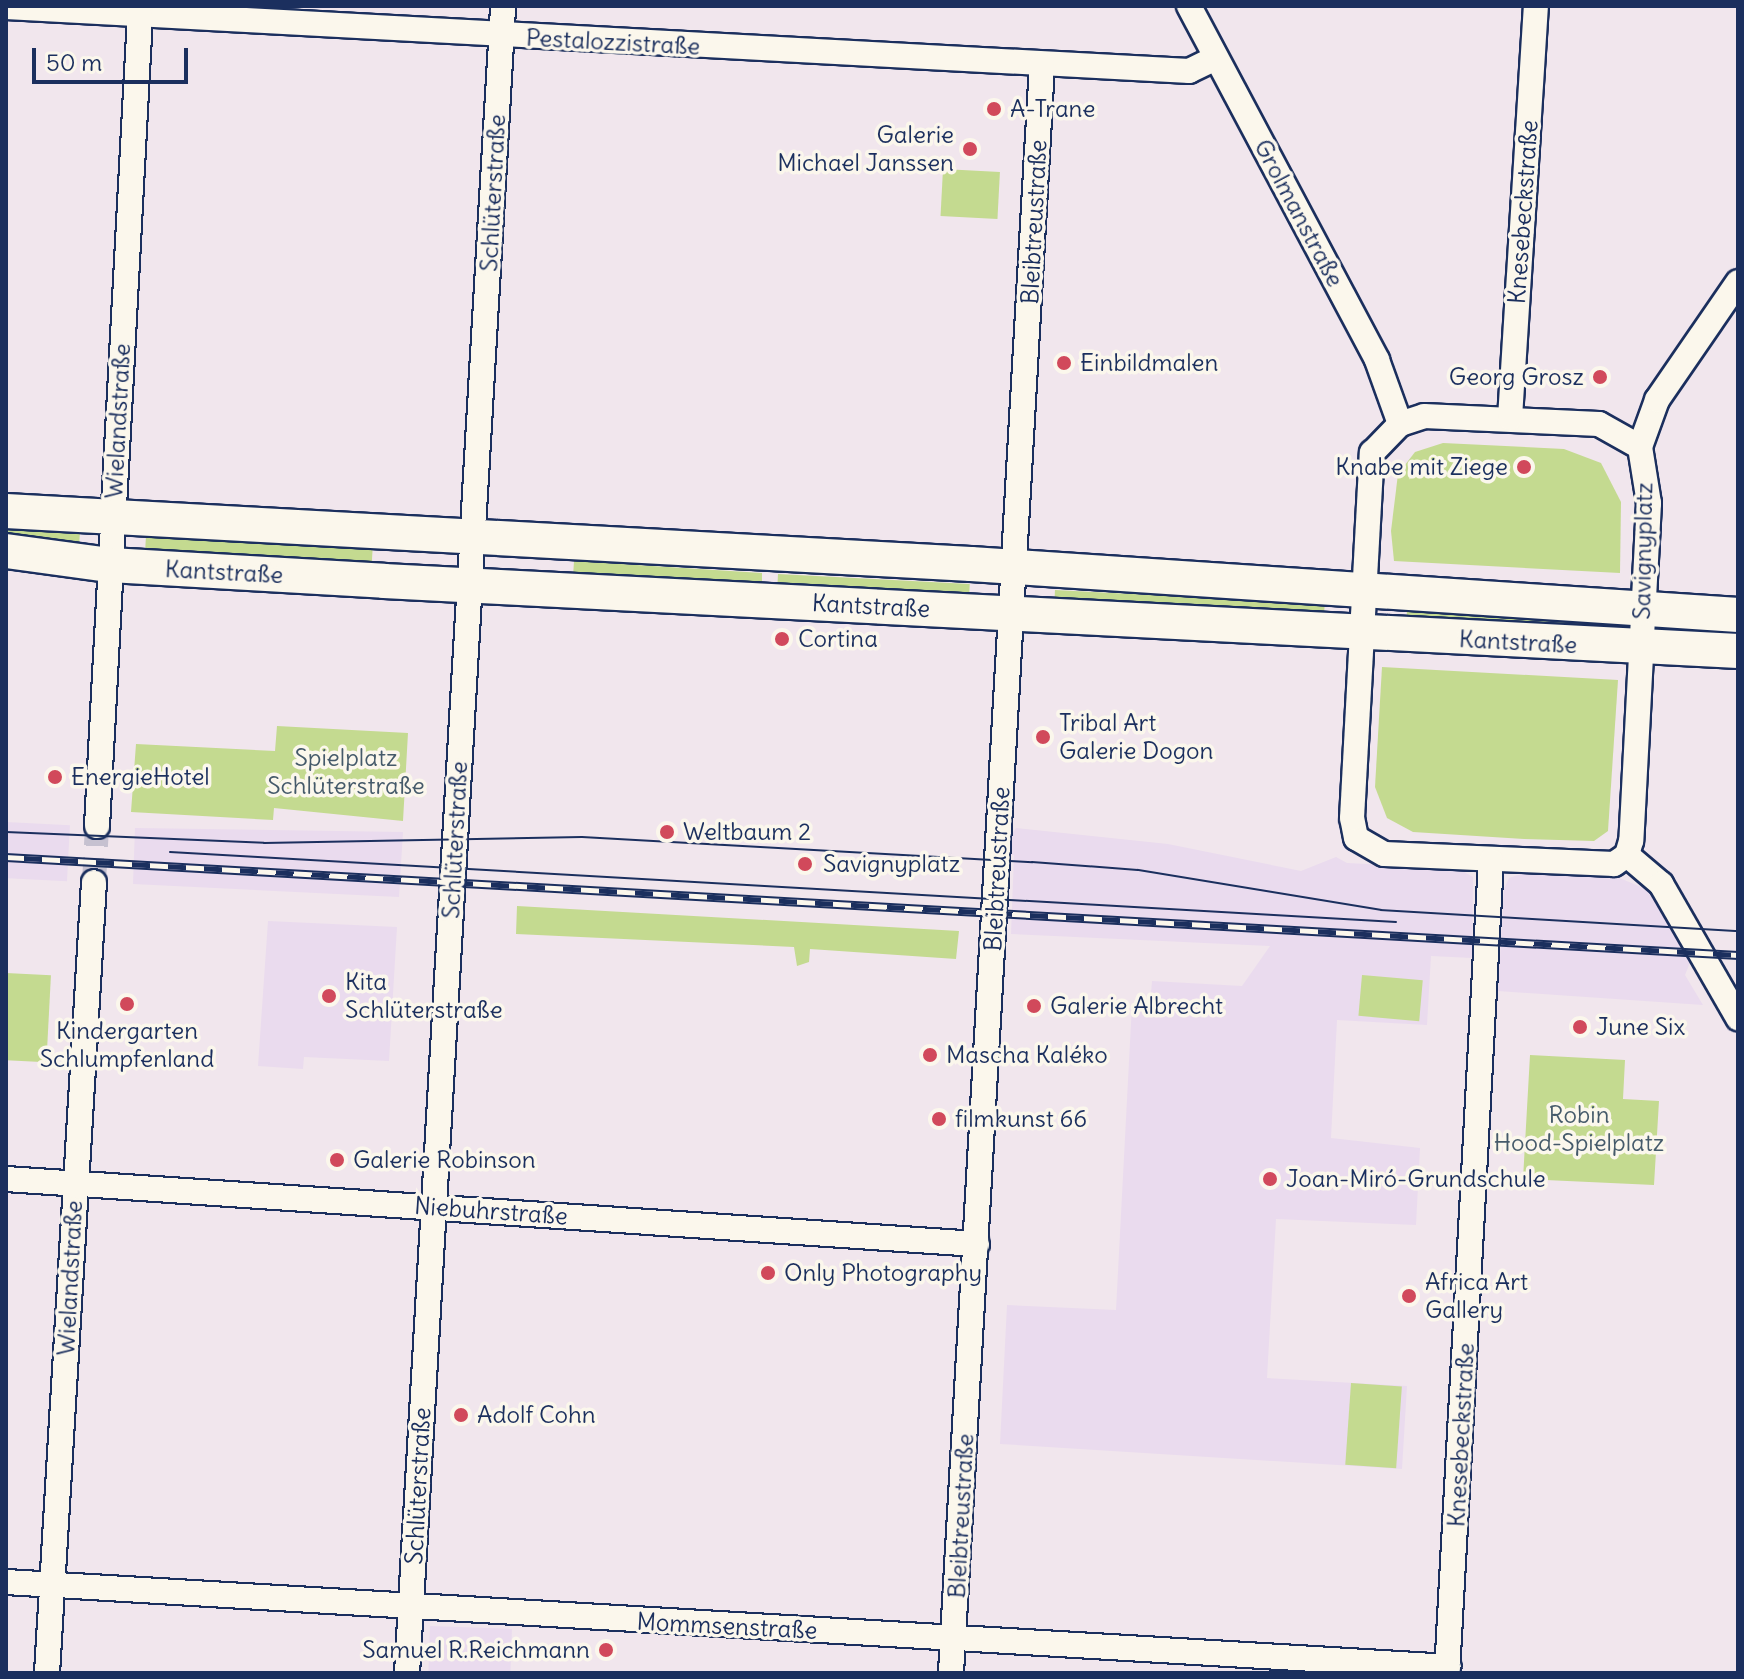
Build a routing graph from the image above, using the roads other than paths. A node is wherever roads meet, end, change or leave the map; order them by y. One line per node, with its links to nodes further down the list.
1 (503, 6): 6 (street, Schlüterstraße)
2 (1189, 6): 7 (street, Grolmanstraße)
3 (1536, 6): 10 (street, Knesebeckstraße)
4 (6, 7): 5 (street, Pestalozzistraße)
5 (140, 15): 6 (street, Pestalozzistraße); 14 (street, Wielandstraße)
6 (501, 36): 8 (street, Pestalozzistraße); 15 (street, Schlüterstraße)
7 (1216, 58): 8 (street, Pestalozzistraße); 11 (street, Grolmanstraße)
8 (1042, 65): 18 (street, Bleibtreustraße)
9 (1738, 282): 12 (street)
10 (1510, 418): 11 (street, Savignyplatz); 12 (street, Savignyplatz)
11 (1400, 424): 20 (street)
12 (1640, 447): 21 (street, Savignyplatz)
13 (6, 511): 14 (main road, Kantstraße)
14 (113, 516): 15 (main road, Kantstraße); 17 (street, Wielandstraße)
15 (474, 538): 18 (main road, Kantstraße); 19 (street, Schlüterstraße)
16 (6, 551): 17 (main road, Kantstraße)
17 (110, 565): 19 (main road, Kantstraße); 27 (street, Wielandstraße)
18 (1015, 567): 20 (main road, Kantstraße); 22 (street, Bleibtreustraße)
19 (471, 585): 22 (main road, Kantstraße); 34 (street, Schlüterstraße)
20 (1363, 591): 21 (main road, Kantstraße); 24 (street)
21 (1642, 606): 23 (main road, Kantstraße); 25 (street, Savignyplatz)
22 (1012, 614): 24 (main road, Kantstraße); 35 (street, Bleibtreustraße)
23 (1738, 615)
24 (1360, 634): 25 (main road, Kantstraße); 29 (street)
25 (1640, 648): 26 (main road, Kantstraße); 28 (street, Savignyplatz)
26 (1738, 651)
27 (97, 826)
28 (1627, 855): 29 (street); 31 (street)
29 (1491, 861): 40 (street, Knesebeckstraße)
30 (94, 882): 33 (street, Wielandstraße)
31 (1738, 1018)
32 (6, 1179): 33 (street, Niebuhrstraße)
33 (75, 1184): 34 (street, Niebuhrstraße); 37 (street, Wielandstraße)
34 (434, 1207): 35 (street, Niebuhrstraße); 38 (street, Schlüterstraße)
35 (977, 1244): 39 (street, Bleibtreustraße)
36 (6, 1582): 37 (street, Mommsenstraße)
37 (53, 1584): 38 (street, Mommsenstraße); 41 (street, Wielandstraße)
38 (410, 1608): 39 (street, Mommsenstraße); 42 (street, Schlüterstraße)
39 (953, 1639): 40 (street, Mommsenstraße); 43 (street, Bleibtreustraße)
40 (1448, 1670)
41 (47, 1673)
42 (407, 1673)
43 (951, 1673)

